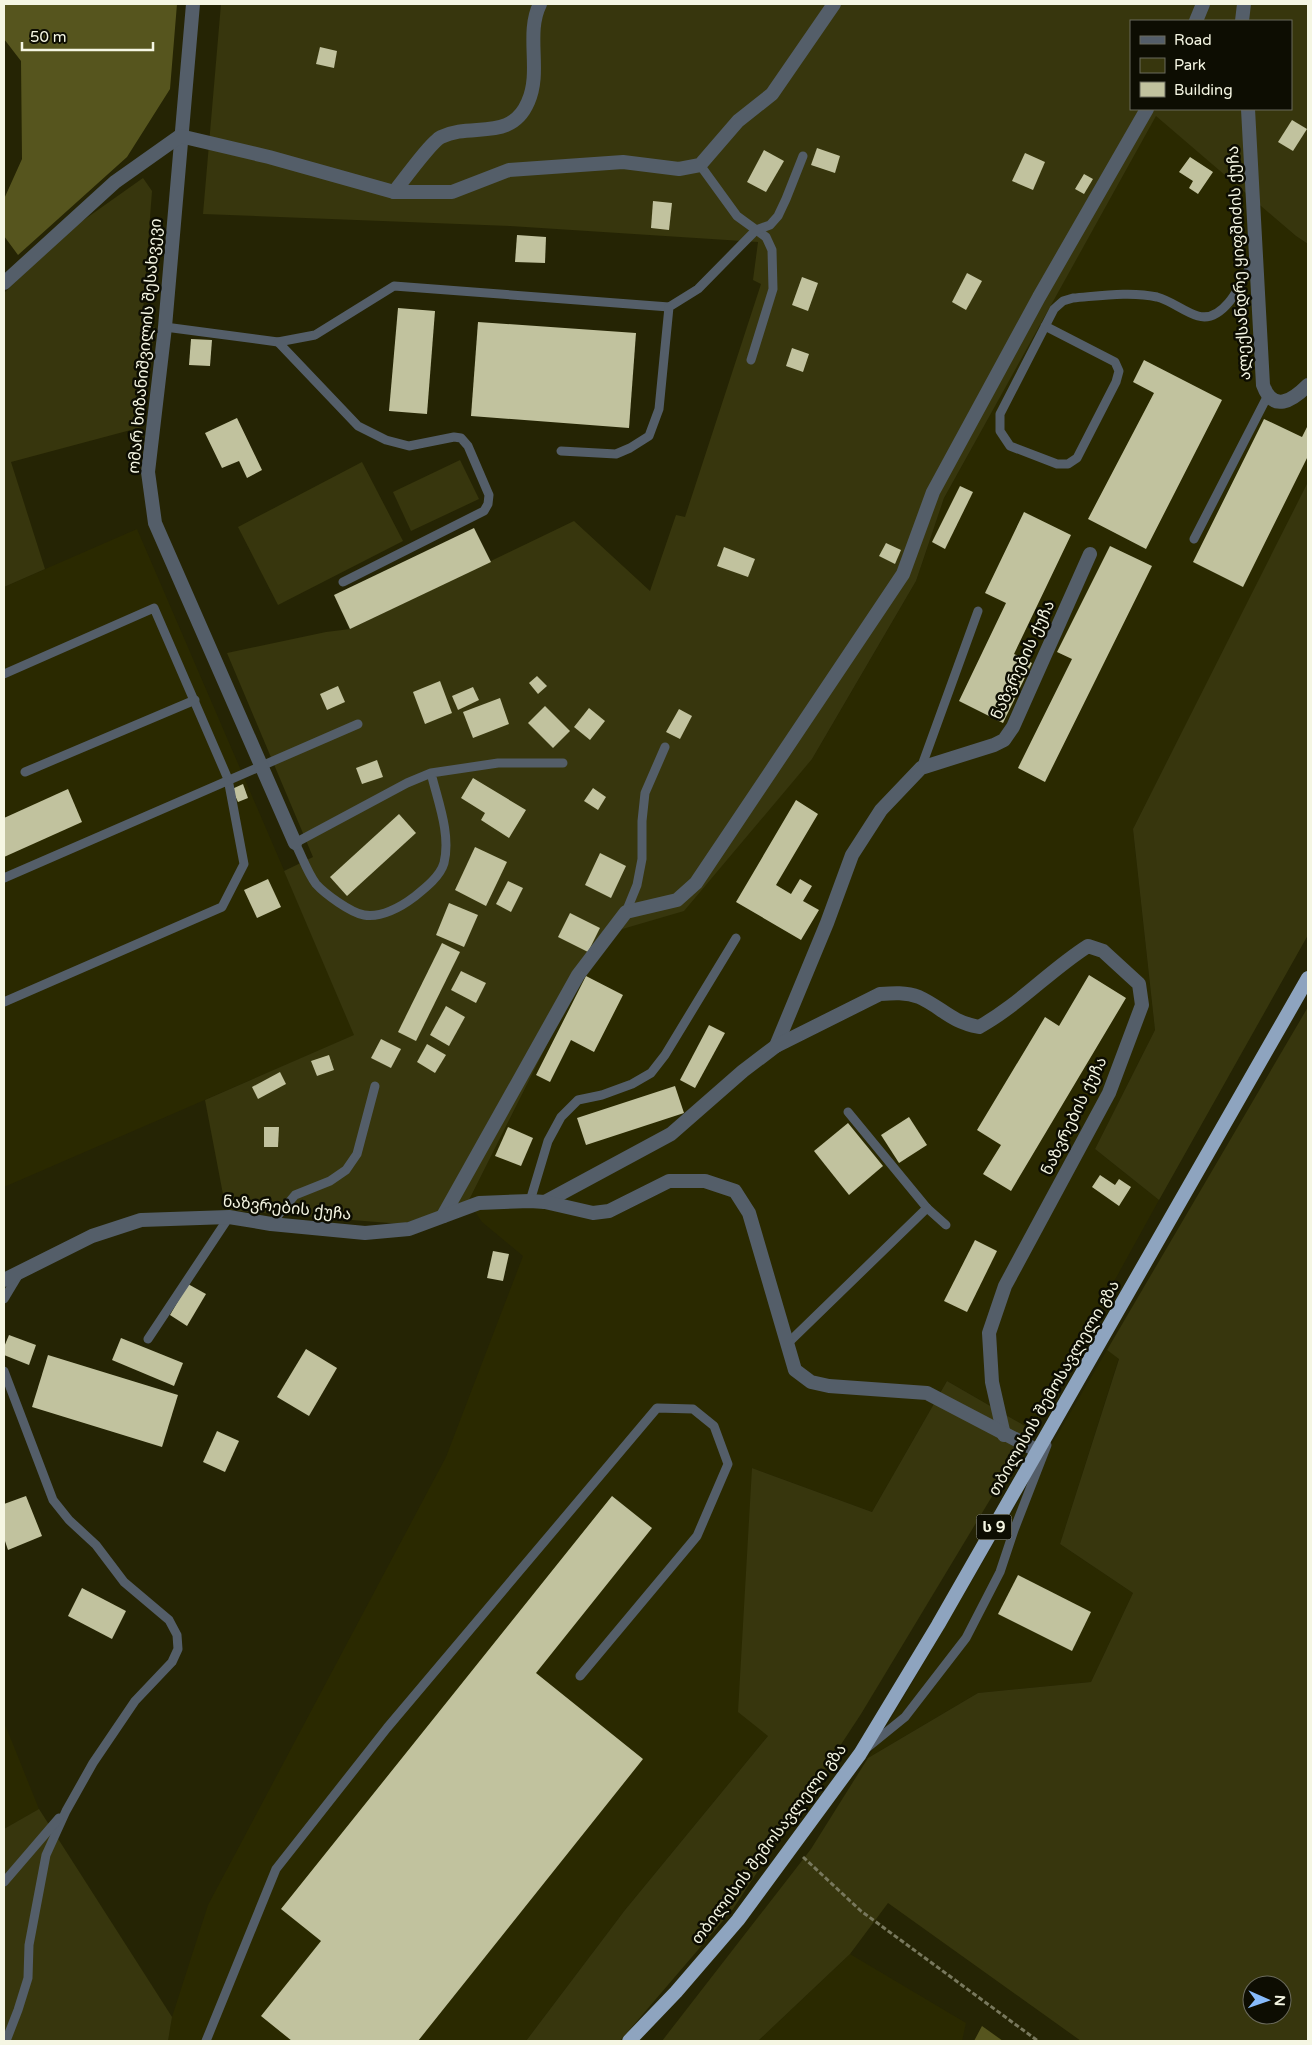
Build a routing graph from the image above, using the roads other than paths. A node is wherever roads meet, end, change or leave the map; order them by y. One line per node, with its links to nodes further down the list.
1 (193, 4): 10 (street, ომარ ხიზანიშვილის შესახვევი)
2 (540, 4): 13 (street)
3 (834, 4): 12 (street)
4 (1204, 4): 6 (street)
5 (1244, 4): 7 (street)
6 (1196, 20)
7 (1242, 20)
8 (1146, 110): 17 (street)
9 (1248, 110): 15 (street, ალექსანდრე ყიფშიძის ქუჩა)
10 (180, 136): 13 (street); 16 (street); 21 (street, ომარ ხიზანიშვილის შესახვევი)
11 (803, 156): 14 (lane)
12 (700, 165): 13 (street); 14 (lane)
13 (394, 192)
14 (756, 230): 18 (lane); 23 (lane)
15 (1255, 257): 19 (lane); 25 (street, ალექსანდრე ყიფშიძის ქუჩა)
16 (4, 283)
17 (1039, 297): 19 (lane); 43 (street)
18 (669, 307): 22 (lane); 26 (lane)
19 (1054, 309): 20 (lane)
20 (1045, 326): 20 (lane)
21 (165, 327): 22 (lane); 36 (street, ომარ ხიზანიშვილის შესახვევი)
22 (278, 342): 29 (lane)
23 (751, 360)
24 (1308, 385): 25 (street, ალექსანდრე ყიფშიძის ქუჩა)
25 (1267, 397): 27 (lane)
26 (561, 451)
27 (1194, 539)
28 (1090, 554): 37 (street, ნაზვრების ქუჩა)
29 (343, 582)
30 (978, 611): 37 (lane)
31 (4, 674): 32 (lane)
32 (195, 700): 38 (lane); 40 (lane)
33 (358, 724): 36 (lane)
34 (664, 747): 43 (lane)
35 (563, 763): 39 (lane)
36 (259, 765): 40 (lane); 41 (street, ომარ ხიზანიშვილის შესახვევი)
37 (921, 768): 47 (street, ნაზვრების ქუჩა)
38 (24, 772)
39 (431, 773): 41 (lane); 41 (lane)
40 (228, 779): 42 (lane); 46 (lane)
41 (295, 843)
42 (4, 878)
43 (626, 912): 53 (street)
44 (736, 938): 50 (lane)
45 (1308, 978): 63 (highway, თბილისის შემოსავლელი გზა / ს 9)
46 (4, 1002)
47 (776, 1046): 51 (street, ნაზვრების ქუჩა); 64 (street, ნაზვრების ქუჩა)
48 (376, 1086): 55 (lane)
49 (848, 1112): 52 (lane)
50 (530, 1201): 51 (street, ნაზვრების ქუჩა); 53 (street, ნაზვრების ქუჩა)
51 (545, 1202): 61 (street, ნაზვრების ქუჩა)
52 (927, 1208): 56 (lane); 61 (lane)
53 (443, 1216): 55 (street, ნაზვრების ქუჩა)
54 (229, 1217): 55 (street, ნაზვრების ქუჩა); 57 (street, ნაზვრების ქუჩა); 60 (lane)
55 (271, 1224)
56 (946, 1225)
57 (20, 1273): 58 (street, ნაზვრების ქუჩა); 59 (lane)
58 (4, 1280)
59 (4, 1299)
60 (148, 1339)
61 (786, 1344): 64 (street, ნაზვრების ქუჩა)
62 (4, 1371): 68 (lane)
63 (1061, 1410): 65 (highway, თბილისის შემოსავლელი გზა / ს 9); 67 (lane)
64 (1004, 1435): 65 (street, ნაზვრების ქუჩა)
65 (1038, 1451): 67 (highway, თბილისის შემოსავლელი გზა / ს 9)
66 (580, 1676): 71 (lane)
67 (860, 1754): 72 (highway, თბილისის შემოსავლელი გზა / ს 9)
68 (66, 1811): 69 (lane); 70 (lane)
69 (4, 1882)
70 (6, 2041)
71 (206, 2041)
72 (629, 2041)

